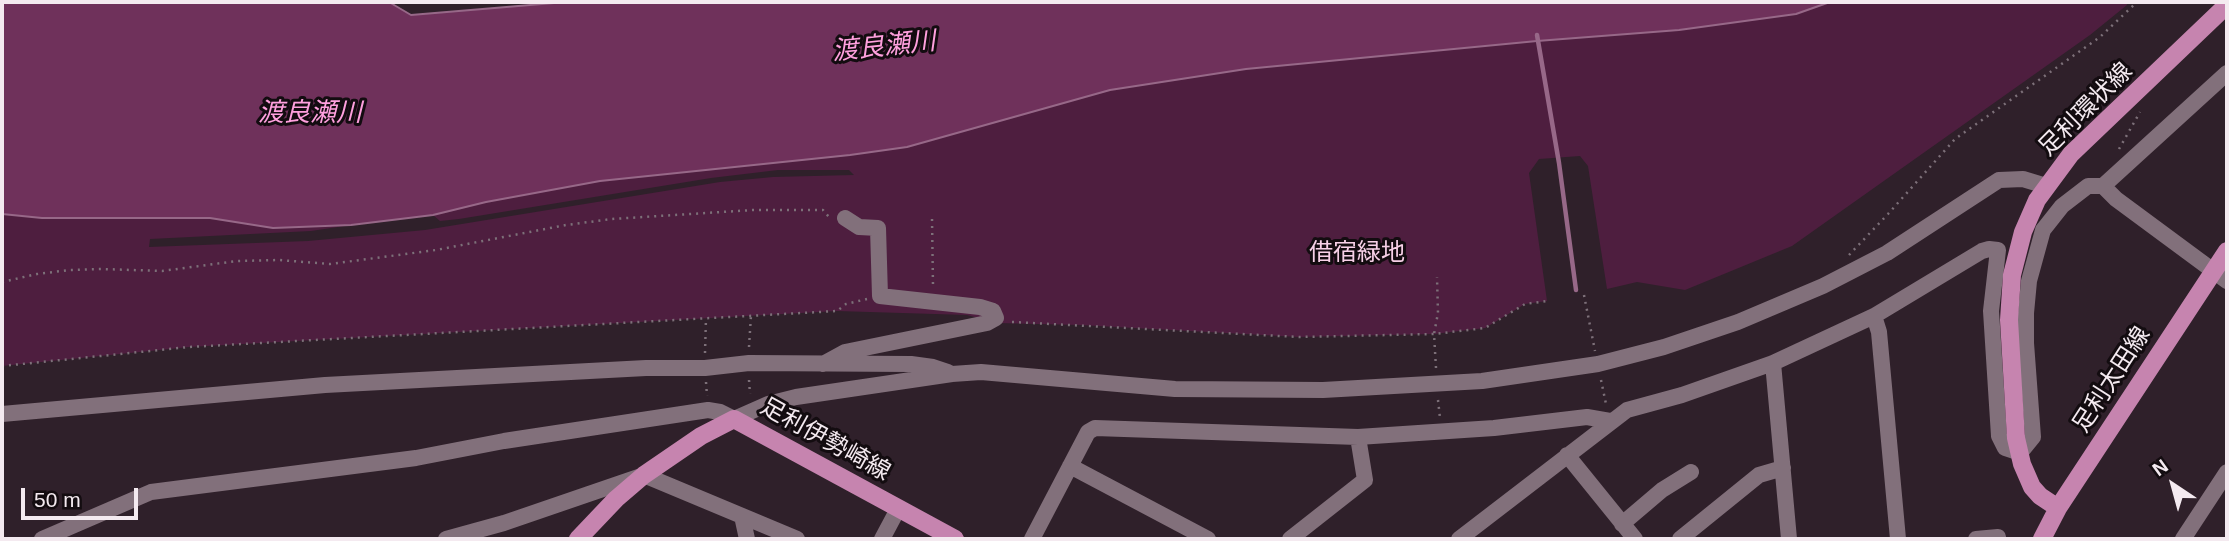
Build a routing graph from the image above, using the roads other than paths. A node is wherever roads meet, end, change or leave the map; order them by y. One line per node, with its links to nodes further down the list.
1 (2227, 5): 3 (main road, 足利環状線)
2 (2227, 74): 4 (street)
3 (2046, 186): 11 (street); 16 (main road, 足利環状線)
4 (2103, 186): 7 (street); 16 (street)
5 (845, 218): 10 (street)
6 (2227, 251): 7 (main road, 足利太田線)
7 (2220, 276): 23 (main road, 足利太田線)
8 (1874, 316): 9 (street); 16 (street); 42 (street)
9 (1773, 363): 13 (street); 19 (street)
10 (821, 365): 11 (street); 12 (street)
11 (953, 374): 14 (street)
12 (2, 414)
13 (1608, 414): 15 (street); 17 (street)
14 (734, 419): 22 (main road, 足利伊勢崎線); 24 (main road, 足利伊勢崎線); 29 (street)
15 (1359, 437): 18 (street); 38 (street)
16 (2020, 453): 23 (main road, 足利環状線)
17 (1567, 454): 26 (street); 28 (street)
18 (1070, 466): 36 (street); 37 (street)
19 (1783, 468): 40 (street); 41 (street)
20 (1691, 472): 26 (street)
21 (2227, 472): 45 (street)
22 (644, 475): 25 (street); 30 (street); 31 (main road, 足利伊勢崎線)
23 (2058, 508): 44 (main road, 足利太田線)
24 (898, 509): 34 (street); 35 (main road, 足利伊勢崎線)
25 (742, 516): 32 (street); 33 (street)
26 (1622, 524): 39 (street)
27 (1998, 537): 43 (street)
28 (1463, 538)
29 (42, 539)
30 (446, 539)
31 (578, 539)
32 (747, 539)
33 (797, 539)
34 (882, 539)
35 (955, 539)
36 (1032, 539)
37 (1208, 539)
38 (1290, 539)
39 (1635, 539)
40 (1680, 539)
41 (1789, 539)
42 (1898, 539)
43 (1976, 539)
44 (2042, 539)
45 (2183, 539)

